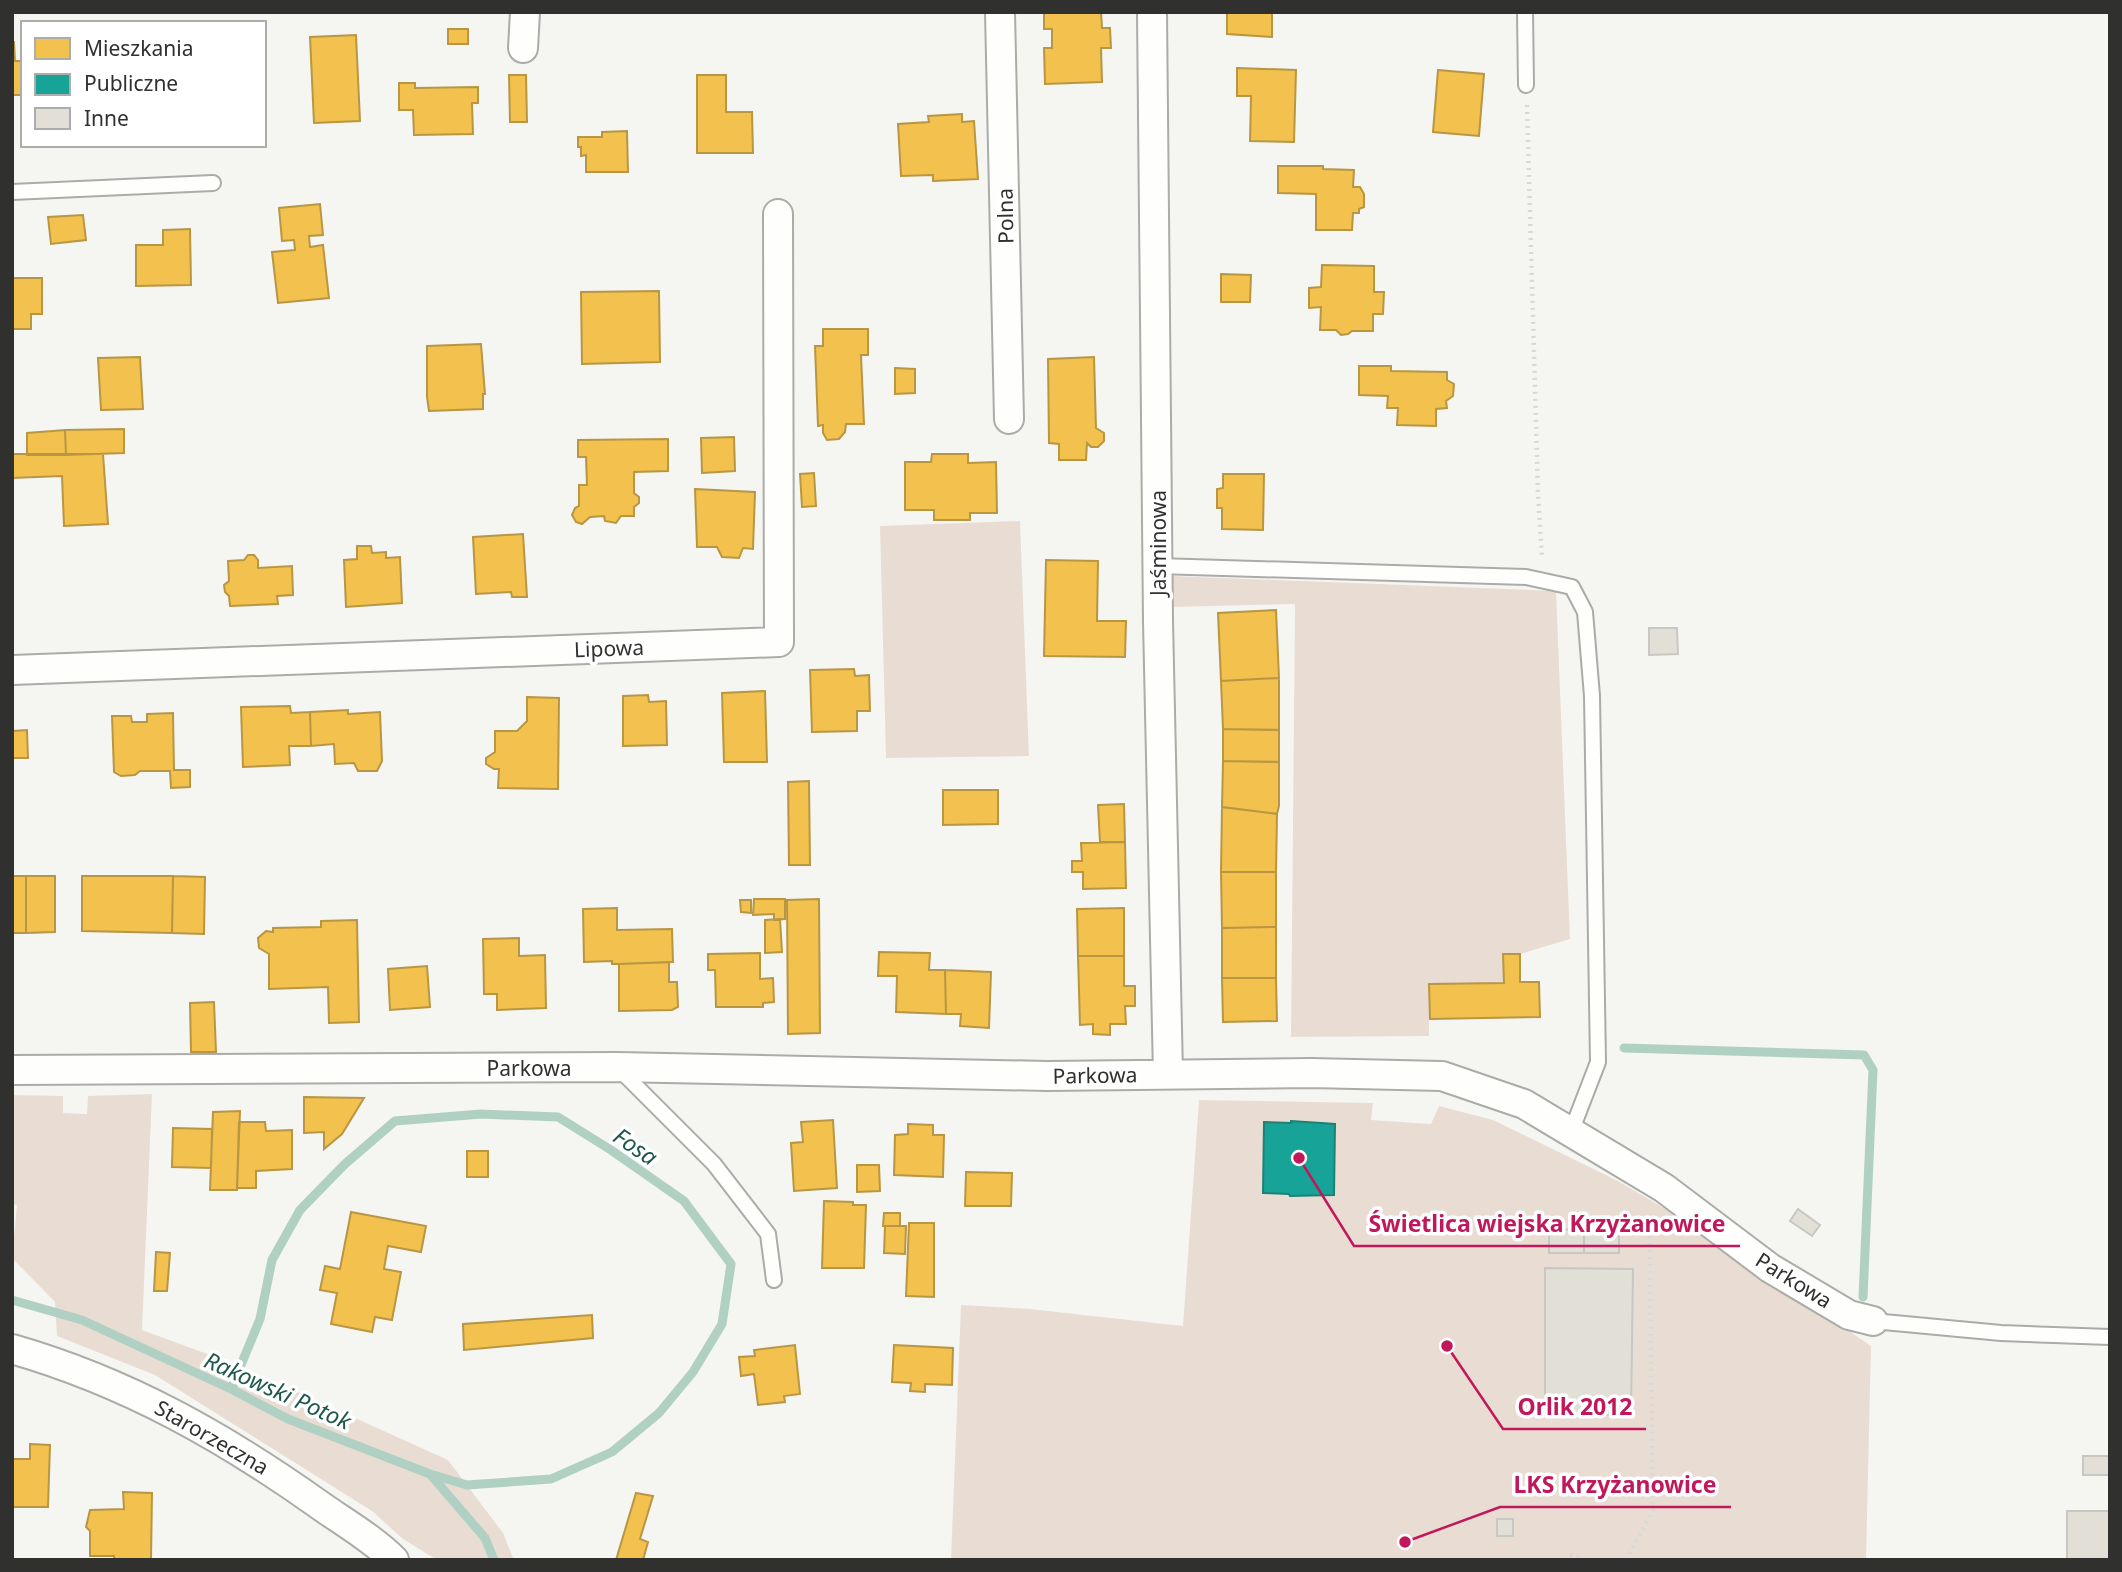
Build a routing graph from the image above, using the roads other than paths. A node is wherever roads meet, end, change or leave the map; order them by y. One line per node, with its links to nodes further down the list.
1 (524, 12): 5 (street)
2 (1000, 12): 10 (street, Polna)
3 (1152, 12): 11 (street, Jaśminowa)
4 (1525, 12): 6 (lane)
5 (523, 48)
6 (1526, 85)
7 (213, 183): 8 (lane)
8 (12, 192)
9 (778, 214): 12 (street, Lipowa)
10 (1009, 419)
11 (1158, 566): 15 (street, Jaśminowa); 16 (lane)
12 (12, 670)
13 (617, 1067): 14 (street, Parkowa); 15 (street, Parkowa); 17 (lane)
14 (12, 1070)
15 (1168, 1074): 16 (street, Parkowa)
16 (1571, 1132): 18 (street, Parkowa)
17 (774, 1280)
18 (1873, 1321): 19 (lane, Parkowa)
19 (2110, 1337)
20 (12, 1349): 21 (street, Starorzeczna)
21 (394, 1560)

